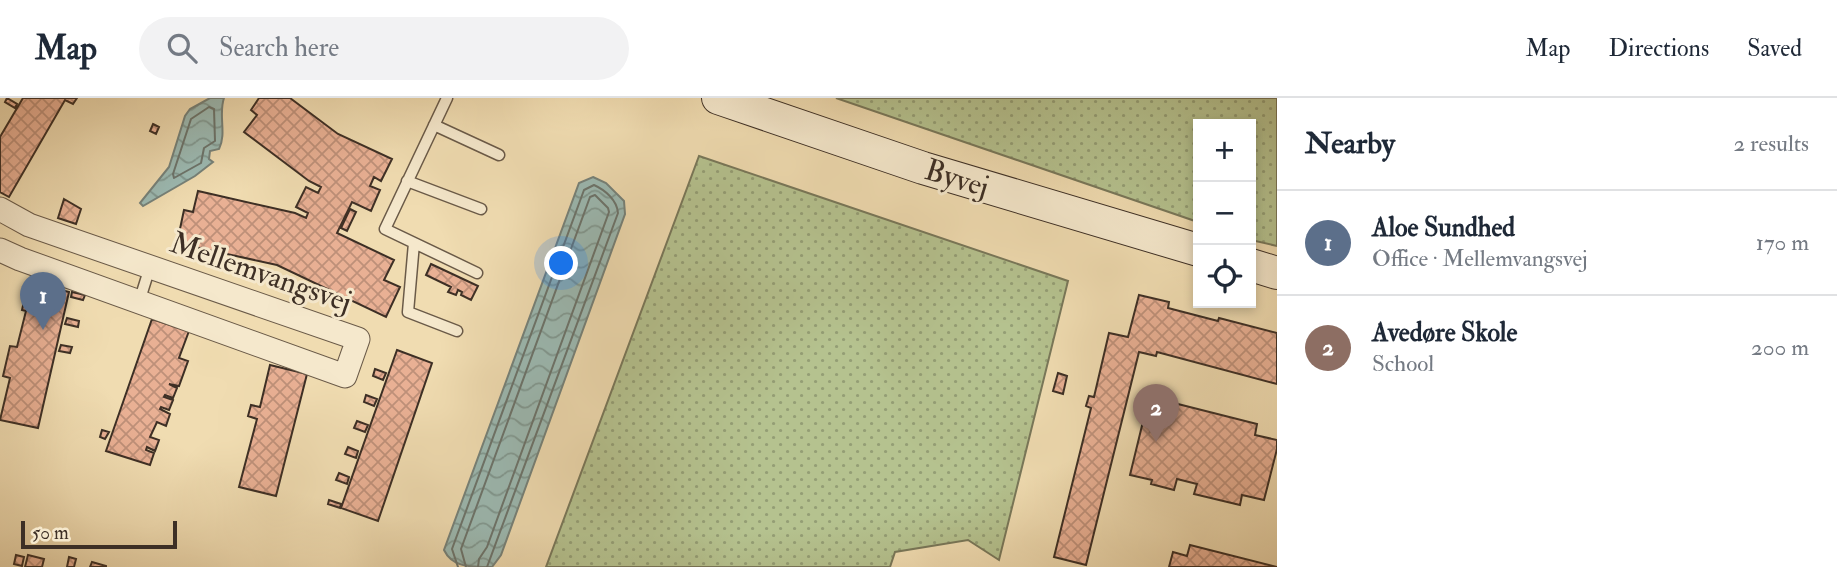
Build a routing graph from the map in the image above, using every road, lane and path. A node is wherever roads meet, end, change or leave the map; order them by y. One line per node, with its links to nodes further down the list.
1 (447, 98): 3 (lane)
2 (718, 98): 9 (street, Byvej)
3 (434, 125): 4 (lane); 5 (lane)
4 (499, 155)
5 (407, 181): 7 (lane); 8 (lane)
6 (0, 209): 11 (street, Mellemvangsvej)
7 (481, 209)
8 (415, 243): 13 (lane); 16 (lane)
9 (1193, 249)
10 (0, 250): 15 (street, Mellemvangsvej)
11 (150, 267): 15 (lane); 15 (street, Mellemvangsvej)
12 (1256, 267): 14 (street)
13 (477, 273)
14 (1277, 273)
15 (139, 302)
16 (457, 331)

